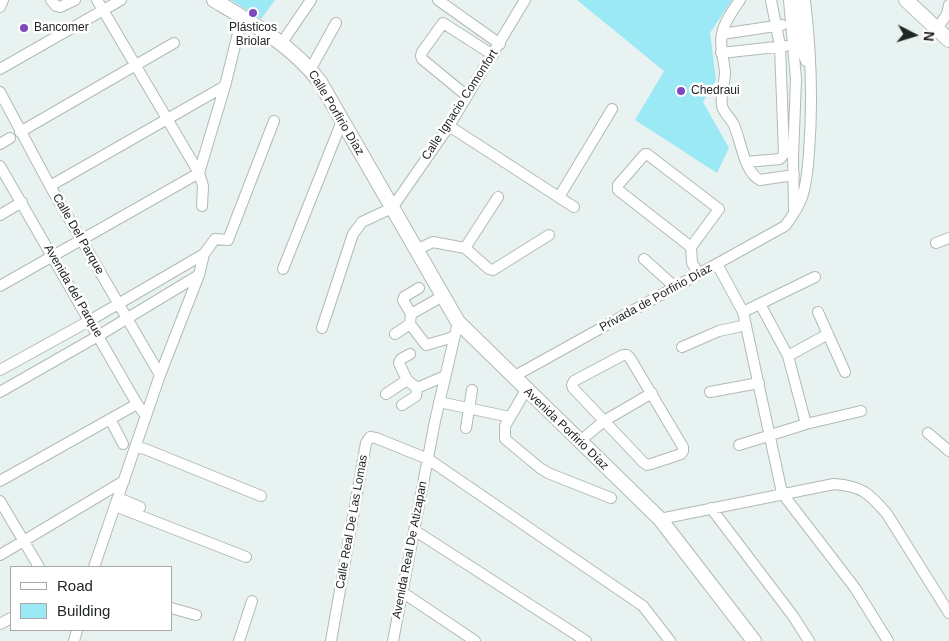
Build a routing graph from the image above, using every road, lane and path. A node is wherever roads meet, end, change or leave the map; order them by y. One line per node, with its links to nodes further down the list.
1 (3, 0): 17 (street)
2 (51, 0): 3 (street)
3 (75, 0)
4 (97, 0): 18 (street)
5 (121, 0): 18 (street)
6 (214, 0): 19 (main road, Calle Porfirio Díaz)
7 (311, 0): 27 (street)
8 (438, 0): 28 (street)
9 (525, 0): 28 (street, Calle Ignacio Comonfort)
10 (740, 0): 24 (street)
11 (771, 0): 22 (street)
12 (789, 0): 21 (street)
13 (796, 0): 30 (street)
14 (805, 0): 37 (street, Privada de Porfirio Díaz)
15 (906, 0): 23 (main road)
16 (949, 5): 23 (street)
17 (0, 7)
18 (103, 10): 34 (street); 35 (street)
19 (242, 17): 27 (main road, Calle Porfirio Díaz); 39 (street)
20 (336, 23): 36 (street)
21 (791, 23): 22 (street); 30 (street)
22 (777, 25): 24 (street); 29 (street)
23 (937, 29): 25 (main road)
24 (722, 34): 31 (street)
25 (949, 40)
26 (174, 43): 34 (street)
27 (282, 44): 36 (main road, Calle Porfirio Díaz)
28 (500, 44): 32 (street, Calle Ignacio Comonfort)
29 (780, 46): 30 (street); 31 (street); 52 (street)
30 (797, 46): 33 (street); 38 (street)
31 (721, 53): 52 (street)
32 (493, 55): 41 (street, Calle Ignacio Comonfort); 41 (street)
33 (802, 63): 37 (street); 38 (street)
34 (136, 65): 43 (street); 47 (street)
35 (0, 70)
36 (310, 70): 45 (main road, Calle Porfirio Díaz)
37 (811, 76): 51 (street, Privada de Porfirio Díaz)
38 (796, 79): 50 (street)
39 (225, 86): 43 (street); 54 (street)
40 (0, 92): 47 (street, Calle Del Parque)
41 (467, 96): 46 (street, Calle Ignacio Comonfort)
42 (612, 109): 58 (street)
43 (167, 119): 54 (street); 56 (street)
44 (274, 121): 72 (street)
45 (342, 121): 62 (main road, Calle Porfirio Díaz); 76 (street)
46 (449, 126): 58 (street); 62 (street, Calle Ignacio Comonfort)
47 (20, 132): 56 (street, Calle Del Parque)
48 (10, 138): 49 (street)
49 (0, 144)
50 (793, 157): 51 (street); 55 (street)
51 (809, 158): 63 (street, Privada de Porfirio Díaz)
52 (746, 162): 55 (street)
53 (0, 166): 59 (street, Avenida del Parque)
54 (199, 174): 60 (street); 67 (street)
55 (794, 176): 63 (street)
56 (50, 186): 67 (street, Calle Del Parque)
57 (498, 197): 70 (street)
58 (559, 197): 61 (street)
59 (22, 202): 64 (street); 73 (street, Avenida del Parque)
60 (202, 206)
61 (574, 207)
62 (392, 208): 71 (main road, Avenida Porfirio Díaz); 93 (street)
63 (794, 214): 75 (street, Privada de Porfirio Díaz)
64 (0, 215)
65 (549, 235): 70 (street)
66 (949, 238): 68 (street)
67 (80, 240): 73 (street); 84 (street, Calle Del Parque)
68 (936, 243)
69 (690, 247): 69 (street); 77 (street)
70 (465, 248): 71 (street)
71 (416, 250): 83 (main road, Avenida Porfirio Díaz)
72 (204, 254): 78 (street); 84 (street)
73 (52, 256): 80 (street); 90 (street, Avenida del Parque)
74 (644, 259): 82 (street)
75 (717, 264): 77 (street, Privada de Porfirio Díaz); 86 (street)
76 (283, 268)
77 (700, 274): 82 (street, Privada de Porfirio Díaz)
78 (199, 275): 88 (street); 103 (street)
79 (815, 277): 85 (street)
80 (0, 286)
81 (419, 288): 89 (street)
82 (675, 288): 105 (street, Privada de Porfirio Díaz)
83 (443, 296): 89 (street); 91 (main road, Avenida Porfirio Díaz)
84 (118, 303): 88 (street, Calle Del Parque); 90 (street)
85 (760, 304): 86 (street); 100 (street)
86 (743, 312): 92 (street)
87 (818, 312): 95 (street)
88 (128, 318): 96 (street); 103 (street, Calle Del Parque)
89 (410, 319): 94 (street); 97 (street)
90 (89, 321): 96 (street, Avenida del Parque); 101 (street)
91 (458, 322): 97 (street, Avenida Real De Atizapan); 105 (main road, Avenida Porfirio Díaz)
92 (746, 325): 98 (street); 107 (street)
93 (322, 328)
94 (395, 334)
95 (828, 334): 100 (street); 102 (street)
96 (98, 336): 111 (street); 116 (street, Avenida del Parque)
97 (454, 337): 104 (street, Avenida Real De Atizapan)
98 (682, 347)
99 (410, 354): 106 (street)
100 (788, 356): 124 (street)
101 (0, 370)
102 (845, 372)
103 (160, 375): 120 (street)
104 (445, 376): 108 (street); 115 (street, Avenida Real De Atizapan)
105 (513, 377): 110 (main road, Avenida Porfirio Díaz)
106 (407, 380): 108 (street); 114 (street)
107 (759, 382): 112 (street); 127 (street)
108 (417, 388): 117 (street)
109 (472, 390): 118 (street)
110 (526, 390): 121 (street); 128 (main road, Avenida Porfirio Díaz)
111 (0, 392)
112 (710, 392)
113 (652, 393): 123 (street); 123 (street); 123 (street)
114 (386, 394)
115 (439, 402): 118 (street); 133 (street, Avenida Real De Atizapan)
116 (138, 404): 120 (street, Avenida del Parque); 122 (street)
117 (402, 404)
118 (469, 407): 121 (street); 125 (street)
119 (861, 411): 124 (street)
120 (146, 416): 131 (street)
121 (510, 416): 138 (street)
122 (110, 420): 129 (street); 134 (street)
123 (604, 421): 128 (street)
124 (806, 424): 127 (street)
125 (466, 428)
126 (928, 433): 132 (street)
127 (770, 436): 130 (street); 136 (street)
128 (579, 442): 143 (main road, Avenida Porfirio Díaz)
129 (123, 444)
130 (739, 445)
131 (136, 447): 135 (street); 137 (street)
132 (949, 451)
133 (428, 460): 144 (street, Avenida Real De Atizapan); 156 (street, Calle Real De Las Lomas); 160 (street)
134 (0, 481)
135 (124, 481): 140 (street); 145 (street)
136 (782, 493): 142 (street); 153 (street); 163 (street)
137 (261, 496)
138 (612, 498)
139 (0, 501): 145 (street)
140 (116, 502): 141 (street); 147 (street); 149 (street)
141 (140, 506)
142 (711, 508): 143 (street); 162 (street)
143 (660, 519): 161 (main road, Avenida Porfirio Díaz)
144 (414, 530): 150 (street, Avenida Real De Atizapan); 159 (street)
145 (24, 542): 146 (street); 148 (street)
146 (0, 555)
147 (246, 557)
148 (38, 566)
149 (94, 566)
150 (402, 592): 157 (street, Avenida Real De Atizapan); 158 (street)
151 (252, 601): 155 (street)
152 (172, 608): 154 (street)
153 (949, 613)
154 (196, 615)
155 (239, 641)
156 (331, 641)
157 (393, 641)
158 (475, 641)
159 (586, 641)
160 (670, 641)
161 (754, 641)
162 (809, 641)
163 (888, 641)

